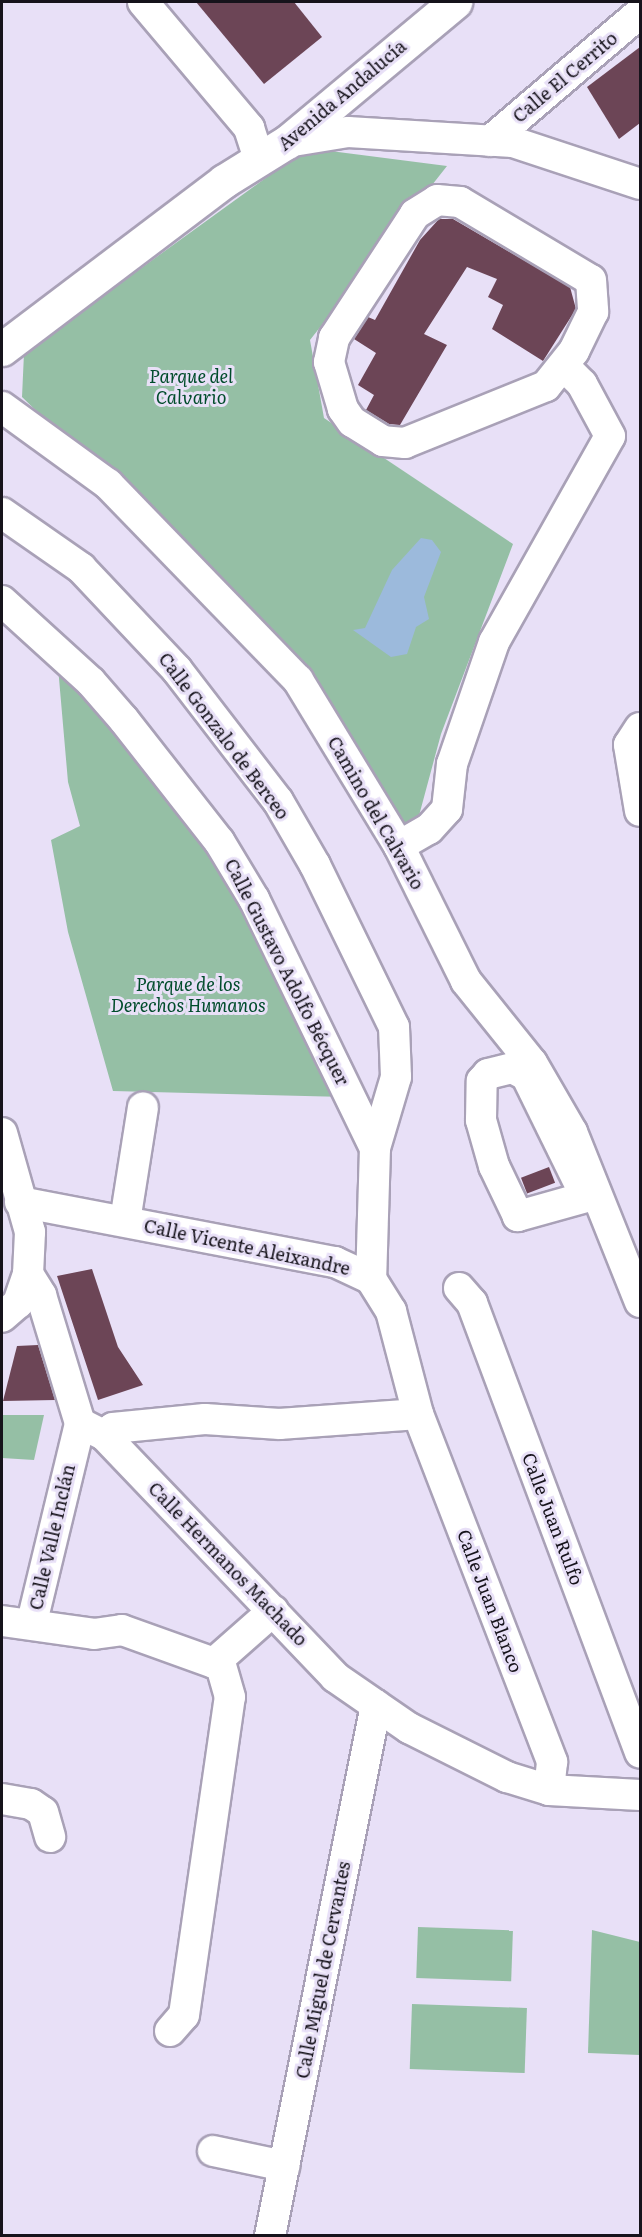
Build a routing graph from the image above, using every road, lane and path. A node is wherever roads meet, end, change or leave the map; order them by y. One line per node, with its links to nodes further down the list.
1 (143, 2): 11 (street)
2 (434, 2): 6 (main road, Avenida Andalucía)
3 (455, 2): 7 (main road, Avenida Andalucía)
4 (640, 14): 9 (street, Calle El Cerrito)
5 (640, 38): 9 (street, Calle El Cerrito)
6 (384, 41): 7 (street); 11 (main road, Avenida Andalucía)
7 (354, 87): 8 (street); 10 (main road, Avenida Andalucía)
8 (378, 133): 9 (street); 10 (street)
9 (502, 141): 13 (street)
10 (287, 142): 12 (main road, Avenida Andalucía)
11 (255, 147): 12 (main road, Avenida Andalucía)
12 (224, 181): 14 (main road, Avenida Andalucía)
13 (640, 184)
14 (2, 349)
15 (564, 366): 15 (street); 21 (street)
16 (2, 407): 21 (street, Camino del Calvario)
17 (2, 513): 26 (street, Calle Gonzalo de Berceo)
18 (2, 601): 26 (street, Calle Gustavo Adolfo Bécquer)
19 (640, 728): 20 (street)
20 (640, 811)
21 (399, 846): 22 (street, Camino del Calvario)
22 (515, 1047): 23 (street); 33 (street, Camino del Calvario)
23 (471, 1106)
24 (143, 1107): 29 (street)
25 (2, 1133): 28 (street)
26 (375, 1148): 31 (street, Calle Gustavo Adolfo Bécquer)
27 (586, 1197): 27 (street)
28 (20, 1202): 29 (street, Calle Vicente Aleixandre); 30 (street)
29 (125, 1221): 31 (street, Calle Vicente Aleixandre)
30 (28, 1274): 34 (street); 36 (street)
31 (371, 1279): 35 (street, Calle Vicente Aleixandre)
32 (459, 1288): 42 (street, Calle Juan Rulfo)
33 (640, 1302)
34 (2, 1317)
35 (418, 1414): 36 (street); 43 (street, Calle Juan Blanco)
36 (92, 1429): 37 (street, Calle Hermanos Machado); 39 (street, Calle Valle Inclán)
37 (273, 1611): 40 (street); 41 (street, Calle Hermanos Machado)
38 (2, 1621): 39 (street, Calle Valle Inclán)
39 (32, 1622): 40 (street)
40 (220, 1663): 47 (street)
41 (376, 1705): 43 (street, Calle Hermanos Machado); 49 (street, Calle Miguel de Cervantes)
42 (640, 1753)
43 (549, 1791): 44 (street)
44 (640, 1794)
45 (2, 1799): 46 (street)
46 (50, 1837)
47 (170, 2031)
48 (213, 2151): 49 (street)
49 (284, 2166): 50 (street, Calle Miguel de Cervantes)
50 (270, 2235)

